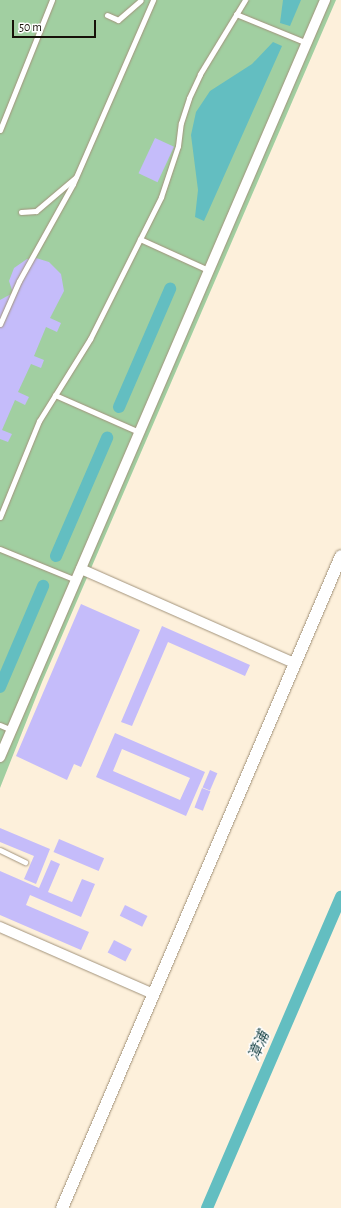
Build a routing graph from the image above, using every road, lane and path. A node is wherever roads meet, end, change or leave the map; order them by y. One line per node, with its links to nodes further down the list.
1 (52, 0): 9 (lane)
2 (140, 0): 7 (lane)
3 (153, 0): 10 (lane)
4 (245, 0): 6 (lane)
5 (326, 0): 8 (street)
6 (236, 14): 8 (lane); 12 (lane)
7 (107, 15)
8 (307, 43): 13 (street)
9 (0, 130)
10 (77, 176): 11 (lane); 14 (lane)
11 (21, 212)
12 (140, 239): 13 (lane); 15 (lane)
13 (208, 270): 16 (street)
14 (0, 324)
15 (55, 395): 16 (lane); 17 (lane)
16 (139, 432): 20 (street)
17 (0, 517)
18 (0, 549): 21 (lane)
19 (341, 556): 22 (street)
20 (81, 569): 21 (street); 22 (street)
21 (76, 580): 24 (street)
22 (296, 664): 29 (street)
23 (0, 725): 24 (lane)
24 (12, 730): 25 (street)
25 (0, 757)
26 (0, 850): 27 (lane)
27 (25, 862)
28 (0, 927): 29 (street)
29 (153, 994): 30 (street)
30 (62, 1208)

